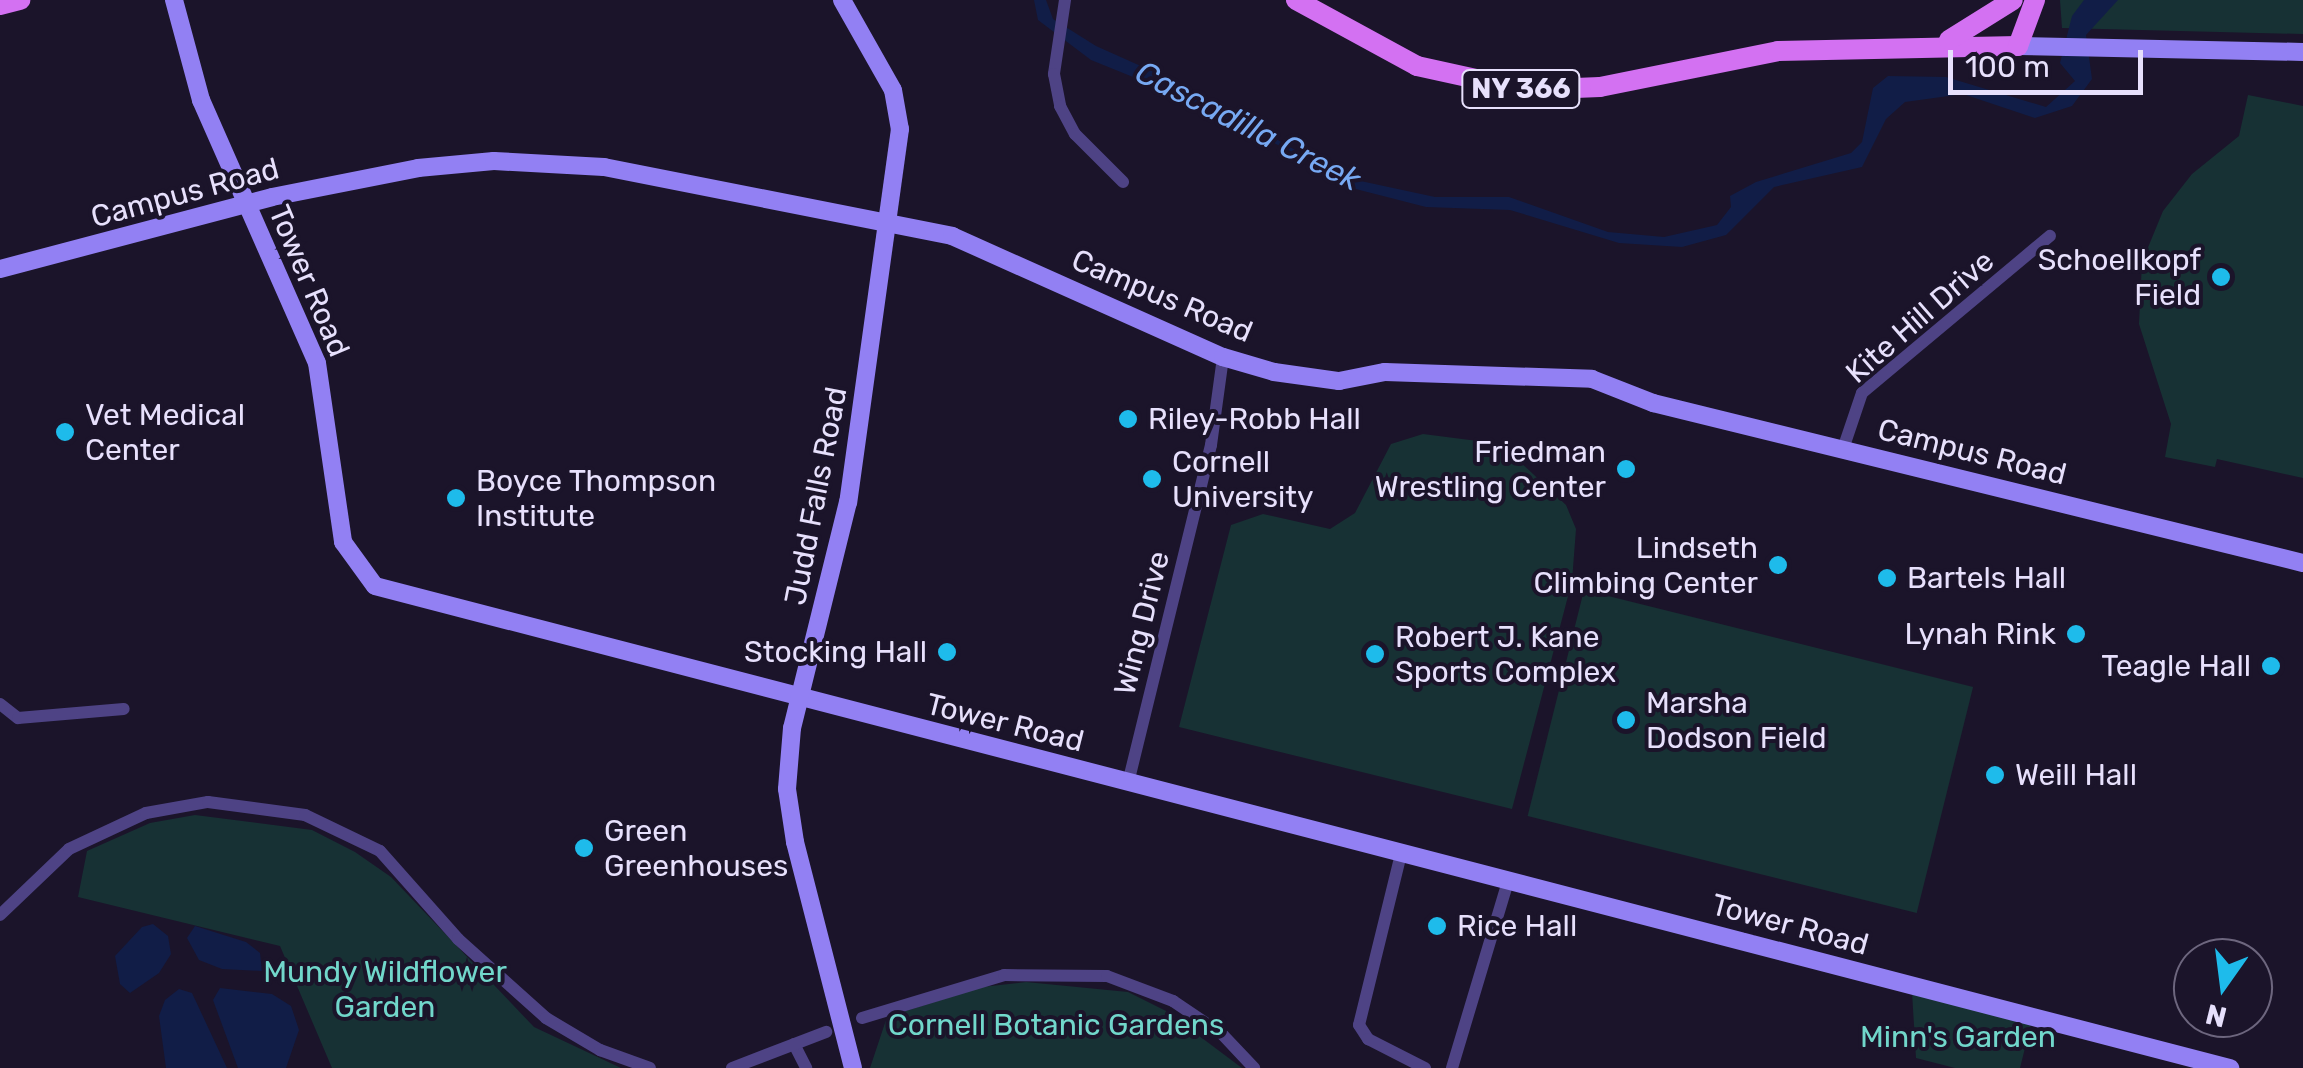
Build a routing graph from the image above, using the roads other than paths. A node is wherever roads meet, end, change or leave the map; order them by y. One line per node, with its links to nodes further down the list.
1 (20, 0): 7 (main road)
2 (174, 0): 13 (street, Tower Road)
3 (842, 0): 14 (street, Judd Falls Road)
4 (1296, 0): 9 (main road, NY 366)
5 (2013, 0): 9 (main road, NY 366)
6 (2035, 0): 10 (main road)
7 (0, 5)
8 (1064, 6): 12 (street)
9 (1938, 44): 10 (main road, NY 366)
10 (2018, 46): 11 (street)
11 (2303, 52)
12 (1123, 182)
13 (248, 206): 14 (street, Campus Road); 16 (street, Campus Road); 20 (street, Tower Road)
14 (887, 222): 17 (street, Campus Road); 20 (street, Judd Falls Road)
15 (2050, 236): 18 (street, Kite Hill Drive)
16 (0, 269)
17 (1224, 356): 18 (street, Campus Road); 23 (street, Wing Drive)
18 (1843, 449): 19 (street, Campus Road)
19 (2303, 562)
20 (798, 699): 23 (street, Tower Road); 33 (street, Judd Falls Road)
21 (0, 704): 22 (street)
22 (124, 709)
23 (1128, 782): 24 (street, Tower Road)
24 (1401, 854): 25 (street, Tower Road); 35 (street)
25 (1508, 881): 36 (street); 37 (street, Tower Road)
26 (0, 916): 30 (street)
27 (862, 1018): 34 (street)
28 (826, 1032): 29 (street)
29 (794, 1044): 31 (street); 32 (street)
30 (650, 1068)
31 (732, 1068)
32 (806, 1068)
33 (853, 1068)
34 (1254, 1068)
35 (1426, 1068)
36 (1452, 1068)
37 (2230, 1068)

